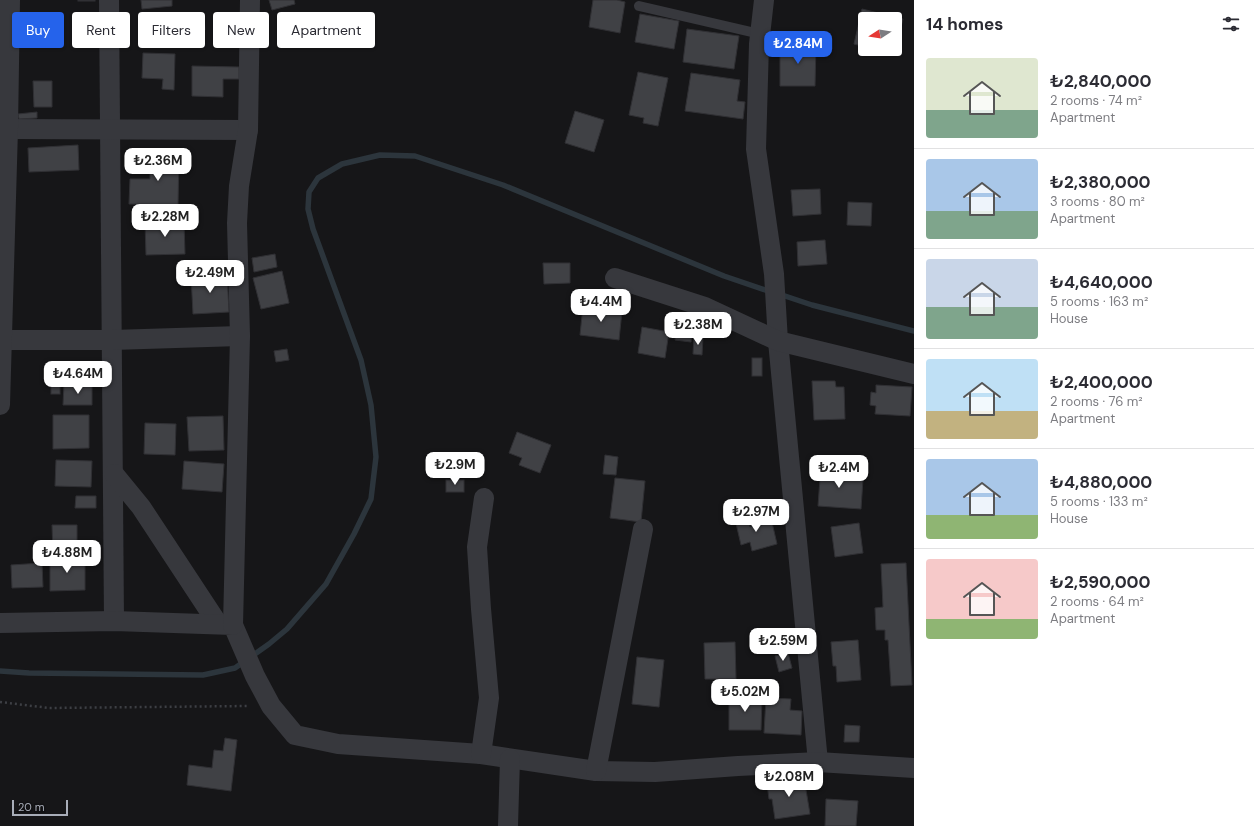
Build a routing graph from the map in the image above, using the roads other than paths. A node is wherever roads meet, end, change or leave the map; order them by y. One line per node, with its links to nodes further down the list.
1 (10, 0): 7 (street)
2 (109, 0): 8 (street)
3 (250, 0): 9 (street)
4 (764, 0): 6 (street)
5 (639, 6): 6 (lane)
6 (760, 34): 14 (street)
7 (8, 129): 8 (street); 12 (street)
8 (109, 130): 9 (street); 13 (street)
9 (248, 130): 11 (street)
10 (615, 278): 14 (street)
11 (240, 336): 13 (street); 22 (street)
12 (2, 340): 13 (street); 16 (street)
13 (112, 340): 17 (street)
14 (778, 340): 15 (street); 25 (street)
15 (914, 374)
16 (0, 405)
17 (114, 474): 20 (street); 22 (street)
18 (484, 498): 23 (street)
19 (643, 529): 27 (street)
20 (114, 621): 21 (street); 22 (street)
21 (0, 623)
22 (226, 625): 23 (street)
23 (481, 754): 24 (street)
24 (510, 759): 27 (street); 28 (street)
25 (818, 762): 26 (street); 27 (street)
26 (914, 768)
27 (596, 771)
28 (508, 826)

